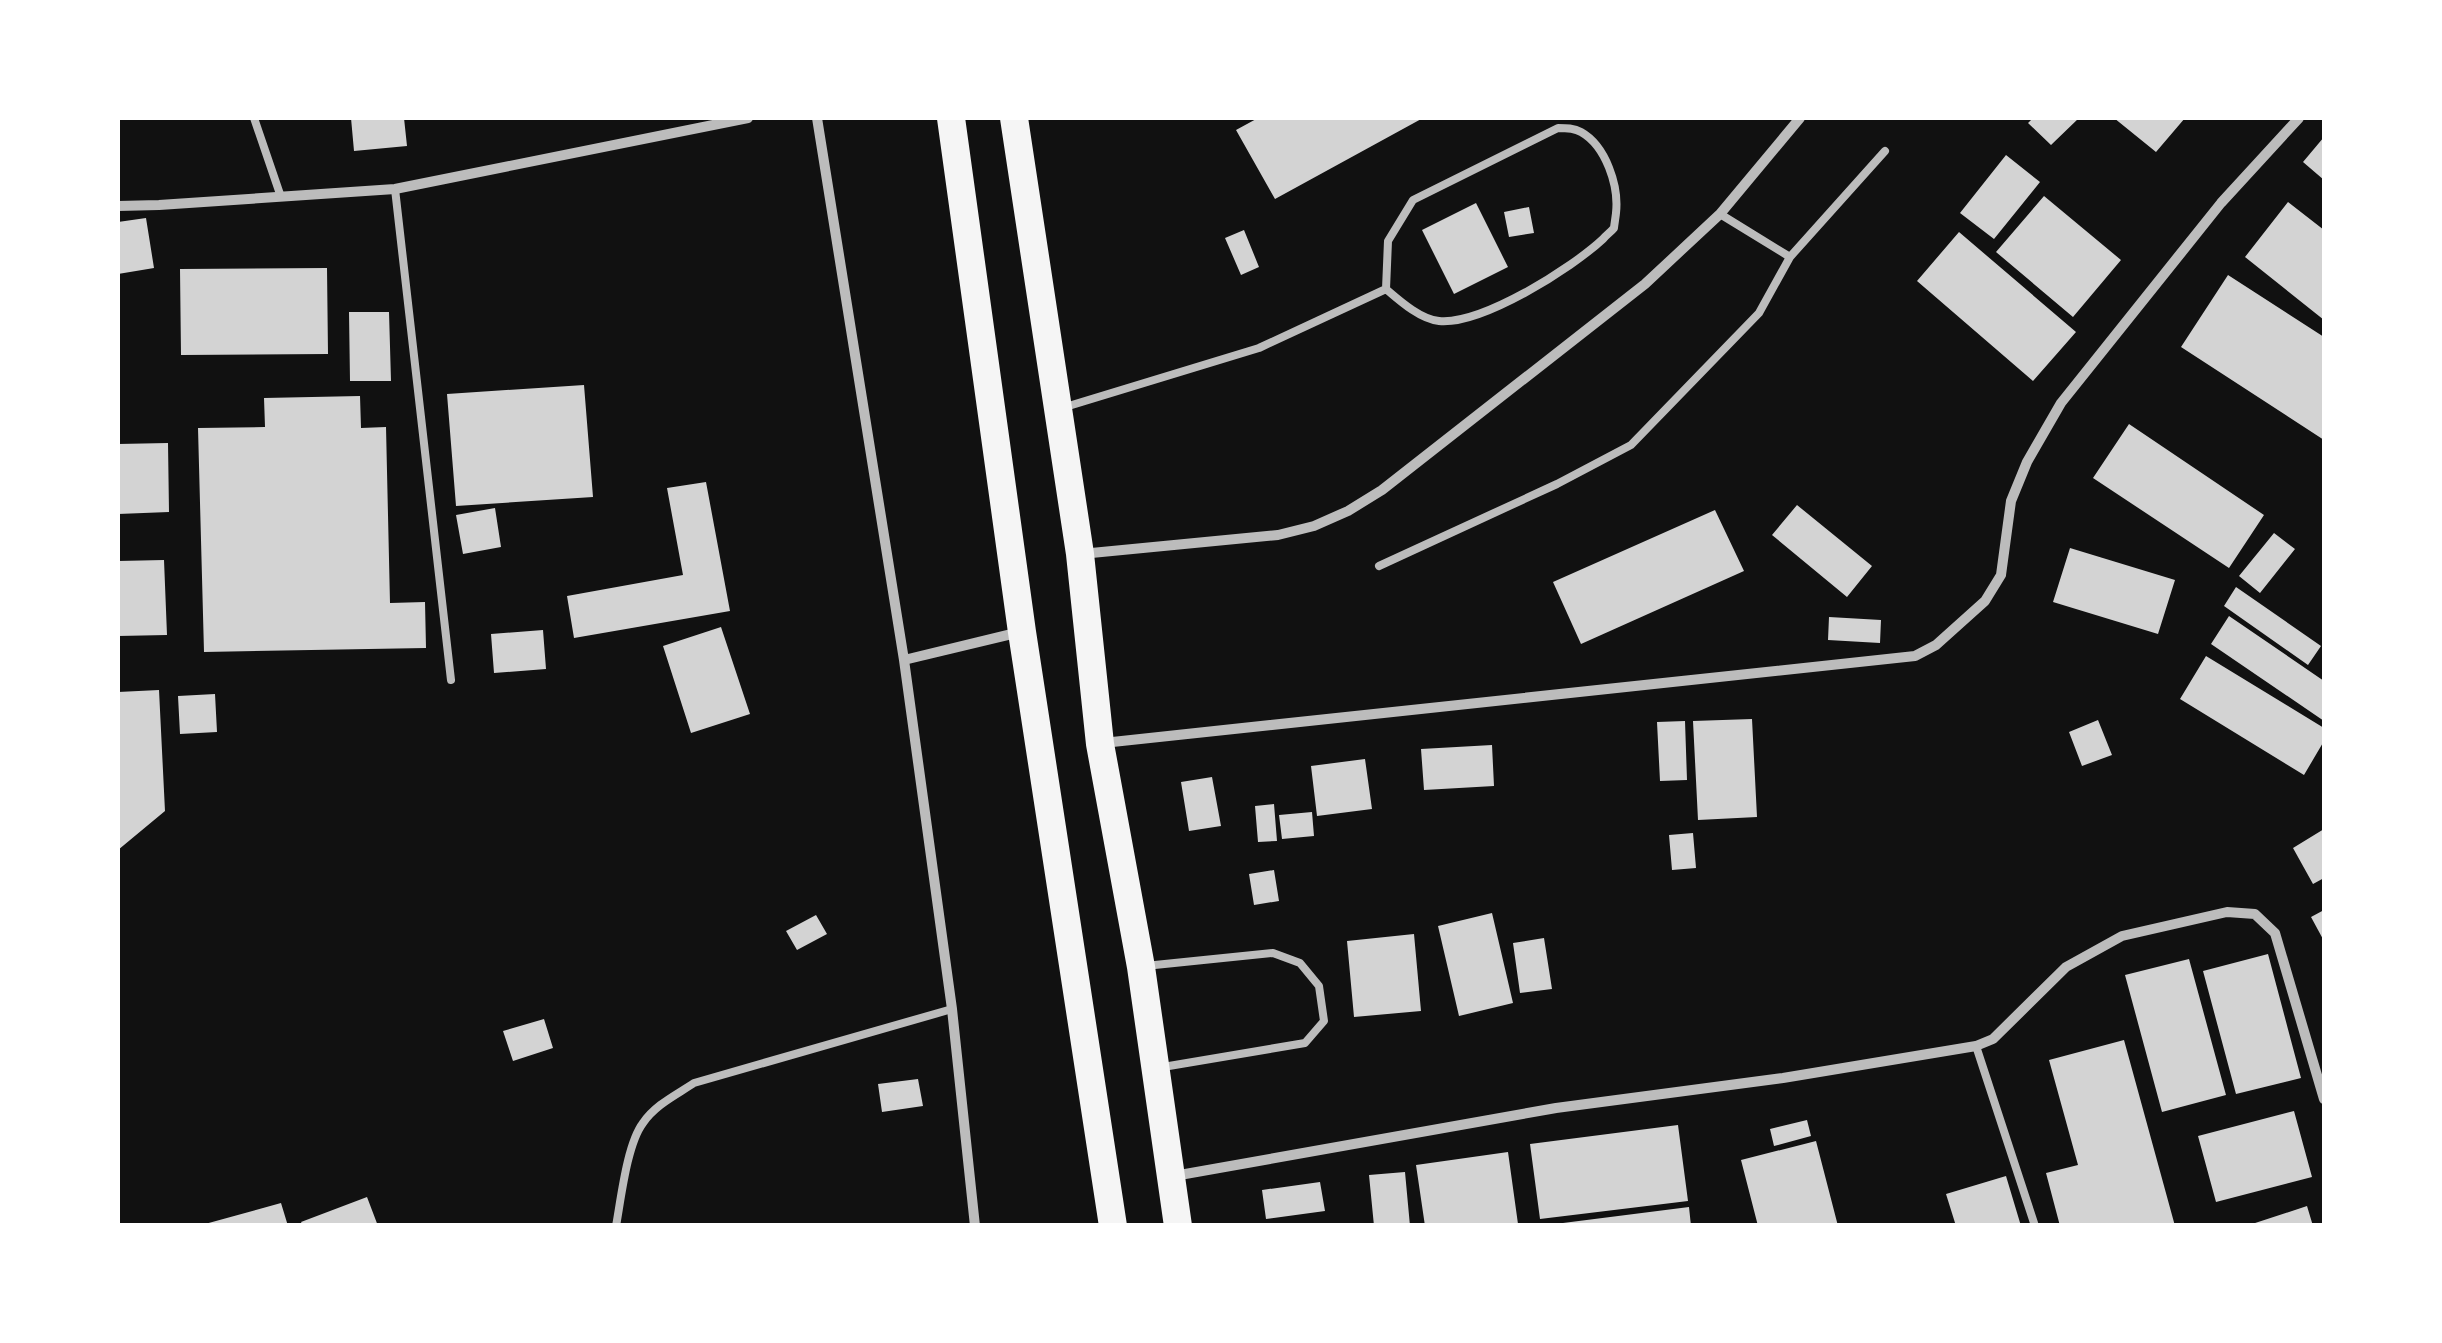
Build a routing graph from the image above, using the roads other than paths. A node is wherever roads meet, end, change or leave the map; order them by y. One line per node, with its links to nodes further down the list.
1 (254, 118): 10 (lane)
2 (748, 118): 9 (street)
3 (817, 118): 19 (street)
4 (951, 118): 18 (highway)
5 (1014, 118): 15 (highway)
6 (1800, 118): 12 (street)
7 (2300, 118): 21 (street)
8 (1885, 151): 13 (lane)
9 (395, 189): 10 (street); 20 (lane)
10 (282, 196): 11 (street)
11 (118, 206)
12 (1720, 214): 13 (lane); 16 (street)
13 (1790, 257): 17 (lane)
14 (1386, 290): 14 (lane); 15 (lane)
15 (1058, 409): 16 (highway)
16 (1080, 554): 21 (highway)
17 (1380, 566)
18 (1022, 632): 19 (street); 30 (highway)
19 (904, 660): 23 (street)
20 (451, 680)
21 (1100, 744): 22 (highway)
22 (1140, 966): 25 (highway); 25 (lane)
23 (952, 1009): 28 (lane); 29 (street)
24 (1976, 1046): 26 (street); 27 (street); 32 (lane)
25 (1156, 1068): 27 (highway)
26 (2324, 1100)
27 (1172, 1176): 31 (highway)
28 (616, 1226)
29 (975, 1226)
30 (1113, 1226)
31 (1178, 1226)
32 (2036, 1226)

